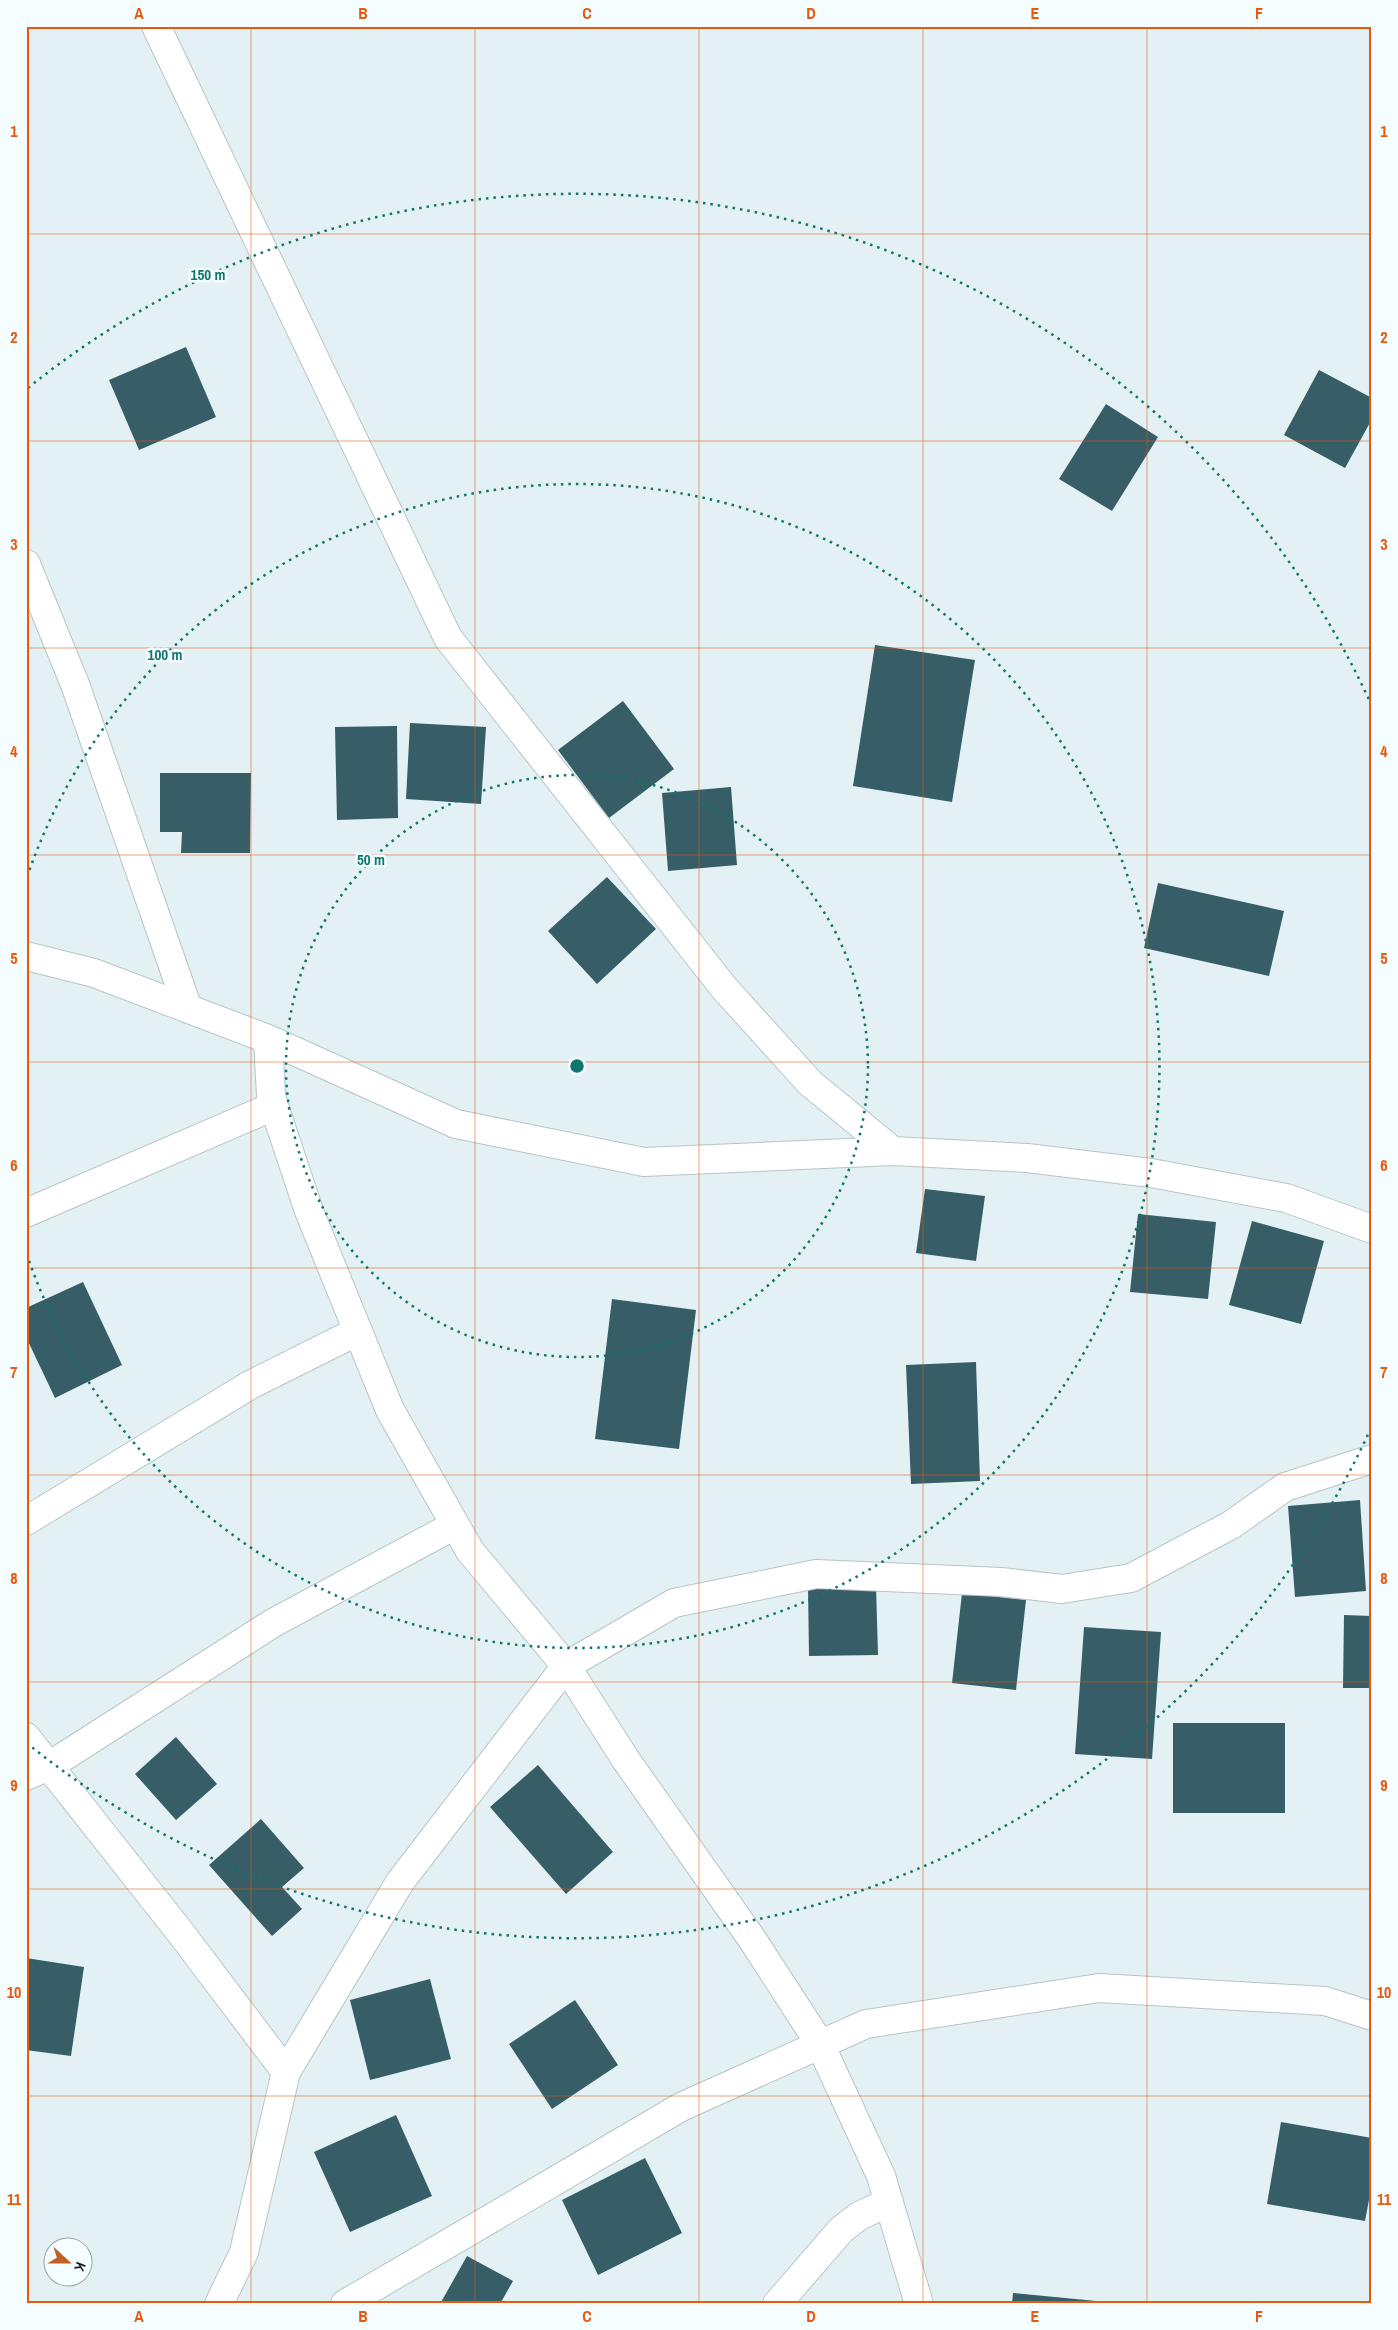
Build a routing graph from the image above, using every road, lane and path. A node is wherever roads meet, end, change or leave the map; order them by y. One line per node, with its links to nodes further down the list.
1 (156, 26): 7 (street)
2 (26, 564): 4 (street)
3 (26, 956): 4 (street)
4 (188, 1009): 5 (street)
5 (268, 1039): 6 (street); 7 (street)
6 (274, 1106): 8 (street); 10 (street)
7 (893, 1151): 9 (street)
8 (26, 1213)
9 (1372, 1229)
10 (358, 1330): 12 (street); 13 (street)
11 (1372, 1459): 14 (street)
12 (26, 1521)
13 (455, 1525): 14 (street); 16 (street)
14 (566, 1666): 18 (street); 19 (street)
15 (26, 1737): 16 (street)
16 (38, 1771): 19 (street)
17 (1372, 2016): 18 (street)
18 (820, 2044): 20 (street); 22 (street)
19 (286, 2072): 21 (street)
20 (889, 2202): 23 (street); 24 (street)
21 (220, 2304)
22 (345, 2304)
23 (777, 2304)
24 (918, 2304)

